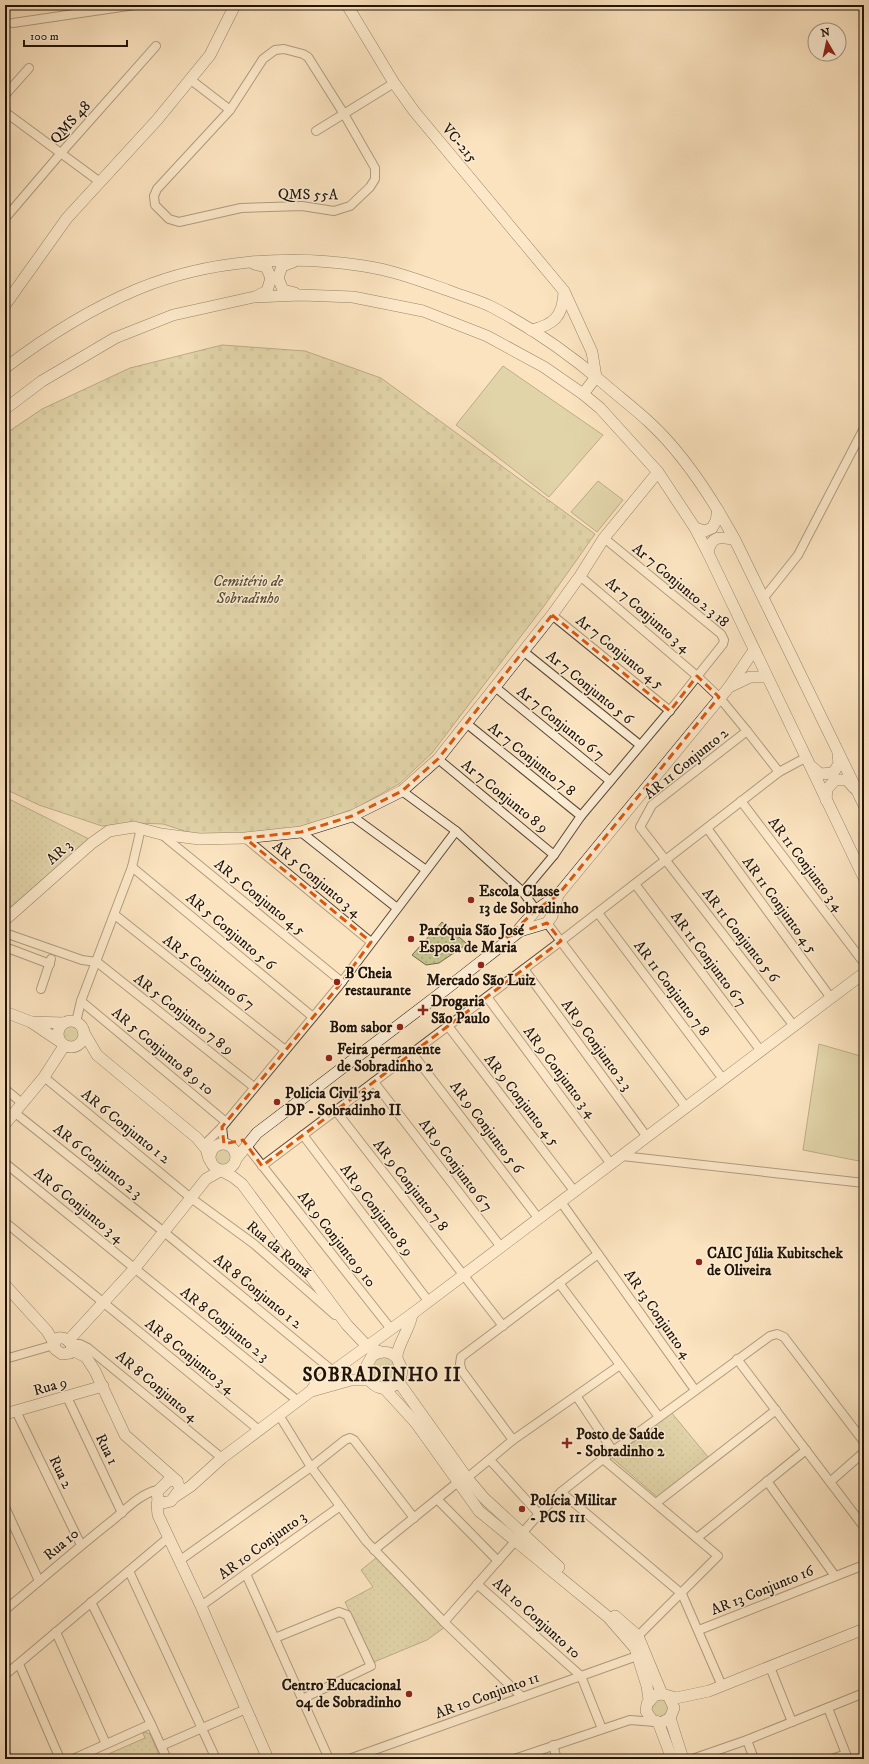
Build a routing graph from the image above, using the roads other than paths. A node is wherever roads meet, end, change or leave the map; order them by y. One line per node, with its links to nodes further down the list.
1 (135, 5): 4 (street)
2 (235, 5): 7 (street)
3 (347, 5): 8 (street, VC-215 / VC-215)
4 (13, 23)
5 (156, 46): 14 (street, QMS 48)
6 (29, 68): 9 (street)
7 (191, 80): 10 (street); 15 (street)
8 (394, 83): 12 (street); 19 (street, VC-215 / VC-215)
9 (5, 95)
10 (230, 110): 12 (street, QMS 55A); 12 (street, QMS 55A)
11 (5, 112): 14 (street)
12 (344, 114): 13 (street)
13 (316, 130)
14 (61, 153): 15 (street); 16 (street, QMS 48)
15 (100, 182): 21 (street)
16 (5, 216)
17 (297, 261): 18 (street); 20 (street); 24 (street)
18 (248, 263): 22 (street); 25 (street)
19 (564, 291): 24 (street); 26 (street, VC-215)
20 (302, 295): 22 (street); 27 (street)
21 (9, 296): 23 (street)
22 (254, 297): 28 (street)
23 (5, 305)
24 (531, 330): 26 (street)
25 (5, 368)
26 (596, 377): 27 (street); 31 (street)
27 (584, 394): 30 (street)
28 (5, 409)
29 (864, 428): 37 (street)
30 (658, 472): 32 (street); 33 (street, AR 3)
31 (718, 510): 32 (street); 34 (street)
32 (695, 528): 35 (street)
33 (604, 538): 36 (street, AR 3); 41 (street, Ar 7 Conjunto 2 3 18)
34 (734, 540): 35 (street); 37 (street)
35 (708, 554): 39 (street)
36 (580, 576): 38 (street, AR 3); 41 (street, Ar 7 Conjunto 3 4)
37 (763, 599): 50 (street)
38 (552, 615): 40 (street, AR 3); 46 (street, Ar 7 Conjunto 4 5)
39 (754, 650): 42 (street); 44 (street)
40 (523, 651): 43 (street, AR 3); 49 (street, Ar 7 Conjunto 5 6)
41 (697, 676): 45 (street, Ar 7 Conjunto 3 4); 46 (street)
42 (767, 677): 44 (street); 52 (street)
43 (495, 687): 47 (street, AR 3); 54 (street, Ar 7 Conjunto 6 7)
44 (729, 687): 45 (street)
45 (719, 697): 48 (street, Ar 7 Conjunto 3 4); 75 (street)
46 (670, 711): 49 (street)
47 (466, 724): 51 (street, AR 3); 61 (street, Ar 7 Conjunto 7 8)
48 (747, 731): 53 (street, AR 11 Conjunto 2); 69 (street, AR 11 Conjunto 2)
49 (640, 745): 54 (street)
50 (838, 752): 52 (street); 55 (street)
51 (438, 759): 56 (street, AR 3); 68 (street, Ar 7 Conjunto 8 9)
52 (808, 761): 53 (street); 57 (street)
53 (779, 772): 58 (street)
54 (610, 781): 61 (street)
55 (856, 790): 57 (street); 59 (street)
56 (402, 791): 60 (street, AR 3); 64 (street)
57 (826, 800): 72 (street)
58 (741, 801): 63 (street); 90 (street, AR 11 Conjunto 3 4)
59 (864, 805)
60 (352, 816): 65 (street, AR 3); 71 (street)
61 (581, 816): 68 (street)
62 (142, 828): 66 (street, AR 3); 70 (street); 80 (street, AR 3)
63 (707, 828): 69 (street); 96 (street, AR 11 Conjunto 4 5)
64 (456, 831): 71 (street); 74 (street)
65 (302, 832): 67 (street, AR 3); 76 (street)
66 (161, 834): 67 (street, AR 3); 93 (street, AR 5 Conjunto 4 5)
67 (245, 838): 84 (street, AR 5 Conjunto 3 4)
68 (554, 854): 74 (street)
69 (665, 860): 73 (street); 103 (street, AR 11 Conjunto 5 6)
70 (132, 867): 79 (street); 99 (street, AR 5 Conjunto 5 6)
71 (426, 870): 76 (street)
72 (864, 878)
73 (635, 884): 78 (street); 107 (street, AR 11 Conjunto 6 7)
74 (523, 892): 77 (street)
75 (558, 895): 77 (street); 81 (street)
76 (397, 908): 84 (street)
77 (536, 911): 81 (street); 81 (street); 82 (street)
78 (598, 913): 85 (street); 111 (street, AR 11 Conjunto 7 8)
79 (115, 915): 88 (street); 106 (street, AR 5 Conjunto 6 7)
80 (5, 920)
81 (546, 922): 82 (street); 85 (street)
82 (520, 931): 121 (street)
83 (5, 933): 87 (street)
84 (371, 942): 93 (street)
85 (561, 942): 91 (street); 116 (street)
86 (5, 948): 89 (street)
87 (54, 951): 88 (street); 89 (street)
88 (97, 962): 97 (street); 113 (street, AR 5 Conjunto 7 8 9)
89 (50, 964): 94 (street)
90 (864, 964)
91 (524, 969): 95 (street); 123 (street, AR 9 Conjunto 2 3)
92 (864, 973): 96 (street)
93 (342, 982): 99 (street)
94 (41, 988)
95 (486, 997): 102 (street); 130 (street, AR 9 Conjunto 3 4)
96 (831, 998): 103 (street)
97 (81, 1001): 104 (street); 120 (street, AR 5 Conjunto 8 9 10)
98 (5, 1012): 100 (street)
99 (313, 1017): 106 (street)
100 (30, 1022): 101 (street); 105 (street)
101 (64, 1023): 104 (street); 105 (street)
102 (448, 1026): 108 (street); 136 (street, AR 9 Conjunto 4 5)
103 (794, 1026): 107 (street)
104 (80, 1027): 105 (street); 109 (street)
105 (64, 1045): 109 (street); 110 (street)
106 (285, 1050): 113 (street)
107 (760, 1051): 111 (street)
108 (412, 1053): 112 (street); 139 (street, AR 9 Conjunto 5 6)
109 (97, 1055): 124 (street)
110 (44, 1077): 115 (street); 137 (street, AR 6 Conjunto 1 2)
111 (723, 1079): 116 (street)
112 (374, 1082): 117 (street); 142 (street, AR 9 Conjunto 6 7)
113 (254, 1087): 120 (street)
114 (5, 1089): 115 (street)
115 (22, 1103): 118 (street)
116 (686, 1107): 123 (street)
117 (336, 1111): 122 (street); 145 (street, AR 9 Conjunto 7 8)
118 (14, 1112): 119 (street); 141 (street, AR 6 Conjunto 2 3)
119 (5, 1124)
120 (224, 1124): 124 (street); 124 (street)
121 (257, 1133): 124 (street); 125 (street)
122 (303, 1135): 131 (street); 148 (street, AR 9 Conjunto 8 9)
123 (647, 1137): 126 (street)
124 (214, 1143): 127 (street); 127 (street); 128 (street)
125 (246, 1144): 128 (street); 131 (street, AR 9 Conjunto 9 10)
126 (622, 1156): 130 (street); 134 (street)
127 (209, 1160): 132 (street); 133 (street)
128 (236, 1160): 132 (street); 135 (street)
129 (5, 1163): 144 (street, AR 6 Conjunto 3 4)
130 (611, 1164): 136 (street)
131 (262, 1166): 153 (street, AR 9 Conjunto 9 10)
132 (221, 1171): 133 (street); 135 (street)
133 (207, 1178): 137 (street)
134 (864, 1183)
135 (242, 1184): 151 (street)
136 (575, 1192): 138 (street)
137 (191, 1198): 141 (street); 151 (street, Rua da Romã)
138 (561, 1202): 139 (street); 143 (street, AR 13 Conjunto 4)
139 (539, 1219): 142 (street)
140 (5, 1222): 149 (street, AR 8 Conjunto 3 4)
141 (164, 1232): 144 (street); 162 (street, AR 8 Conjunto 1 2)
142 (501, 1247): 145 (street)
143 (598, 1254): 146 (street); 168 (street, AR 13 Conjunto 4)
144 (135, 1268): 149 (street); 172 (street, AR 8 Conjunto 2 3)
145 (463, 1276): 148 (street); 152 (street, AR 9 Conjunto 7 8)
146 (560, 1283): 152 (street); 161 (street)
147 (5, 1285): 154 (street)
148 (429, 1302): 150 (street)
149 (104, 1304): 154 (street); 177 (street, AR 8 Conjunto 3 4)
150 (412, 1314): 153 (street); 157 (street)
151 (347, 1325): 155 (street)
152 (503, 1326): 178 (street)
153 (391, 1329): 155 (street)
154 (63, 1345): 159 (street, AR 8 Conjunto 4); 166 (street); 183 (street, AR 8 Conjunto 4)
155 (367, 1346): 156 (street); 160 (street); 162 (street)
156 (380, 1352): 157 (street); 160 (street)
157 (397, 1358): 165 (street)
158 (737, 1358): 168 (street); 173 (street); 179 (street)
159 (5, 1359)
160 (367, 1363): 164 (street)
161 (620, 1365): 171 (street); 176 (street)
162 (333, 1371): 163 (street); 169 (street)
163 (351, 1380): 164 (street); 169 (street)
164 (369, 1380): 167 (street)
165 (398, 1381): 167 (street); 187 (street)
166 (102, 1386): 170 (street, Rua 9); 190 (street)
167 (384, 1388): 187 (street)
168 (695, 1390): 176 (street)
169 (311, 1391): 172 (street)
170 (67, 1397): 174 (street, Rua 9); 196 (street, Rua 1)
171 (576, 1397): 178 (street); 181 (street)
172 (298, 1401): 175 (street)
173 (776, 1410): 180 (street); 193 (street)
174 (10, 1412): 203 (street, Rua 2)
175 (280, 1415): 177 (street); 186 (street)
176 (659, 1417): 181 (street)
177 (259, 1430): 183 (street)
178 (513, 1440): 185 (street)
179 (864, 1442)
180 (806, 1450): 188 (street); 189 (street)
181 (614, 1451): 184 (street)
182 (864, 1452): 189 (street)
183 (222, 1458): 190 (street)
184 (603, 1459): 191 (street); 193 (street)
185 (490, 1460): 187 (street); 197 (street)
186 (310, 1467): 195 (street); 198 (street); 206 (street)
187 (463, 1480): 192 (street); 201 (street)
188 (767, 1481): 202 (street); 210 (street)
189 (830, 1482): 199 (street)
190 (168, 1492): 196 (street, Rua 10); 200 (street)
191 (561, 1492): 197 (street); 213 (street)
192 (437, 1499): 198 (street); 205 (street)
193 (656, 1503): 202 (street)
194 (5, 1507): 211 (street)
195 (339, 1507): 204 (street); 209 (street, AR 10 Conjunto 3)
196 (122, 1513): 203 (street, Rua 10)
197 (538, 1514): 201 (street)
198 (414, 1518): 204 (street)
199 (864, 1527)
200 (168, 1537): 206 (street); 208 (street)
201 (519, 1538): 205 (street); 221 (street); 223 (street)
202 (697, 1538): 213 (street)
203 (81, 1545): 211 (street, Rua 10)
204 (374, 1550): 217 (street)
205 (498, 1561): 212 (street)
206 (179, 1562): 215 (street)
207 (864, 1565): 210 (street, AR 13 Conjunto 16)
208 (129, 1571): 214 (street); 242 (street)
209 (246, 1574): 215 (street, AR 10 Conjunto 3); 222 (street)
210 (835, 1576): 219 (street, AR 13 Conjunto 16)
211 (39, 1581): 216 (street, Rua 10)
212 (478, 1584): 217 (street, AR 10 Conjunto 10); 227 (street, AR 10 Conjunto 10)
213 (682, 1594): 219 (street); 221 (street)
214 (91, 1602): 220 (street); 241 (street)
215 (201, 1606): 236 (street)
216 (5, 1610)
217 (444, 1622): 232 (street)
218 (864, 1629): 225 (street)
219 (698, 1630): 228 (street)
220 (56, 1632): 224 (street); 245 (street)
221 (638, 1636): 231 (street)
222 (275, 1638): 233 (street); 233 (street)
223 (637, 1656): 227 (street, AR 10 Conjunto 11); 234 (street)
224 (19, 1664): 226 (street); 251 (street)
225 (770, 1667): 228 (street); 240 (street)
226 (5, 1675)
227 (581, 1676): 232 (street, AR 10 Conjunto 11); 243 (street)
228 (722, 1686): 229 (street)
229 (709, 1691): 231 (street); 237 (street)
230 (864, 1694): 235 (street)
231 (666, 1696): 234 (street); 237 (street)
232 (522, 1697): 257 (street, AR 10 Conjunto 11)
233 (302, 1699): 256 (street)
234 (648, 1702): 238 (street); 239 (street)
235 (828, 1708): 240 (street); 249 (street)
236 (246, 1709): 242 (street); 255 (street)
237 (672, 1717): 239 (street); 261 (street)
238 (630, 1720): 239 (street); 243 (street)
239 (656, 1722): 260 (street)
240 (792, 1722): 244 (street)
241 (151, 1724): 245 (street); 247 (street)
242 (203, 1728): 247 (street); 254 (street)
243 (602, 1730): 246 (street)
244 (747, 1740): 262 (street); 263 (street)
245 (106, 1744): 252 (street)
246 (553, 1745): 258 (street); 259 (street)
247 (161, 1746): 253 (street)
248 (5, 1752): 250 (street)
249 (847, 1756): 264 (street)
250 (8, 1759)
251 (60, 1759)
252 (73, 1759)
253 (166, 1759)
254 (216, 1759)
255 (268, 1759)
256 (329, 1759)
257 (349, 1759)
258 (514, 1759)
259 (557, 1759)
260 (672, 1759)
261 (683, 1759)
262 (692, 1759)
263 (754, 1759)
264 (832, 1759)

